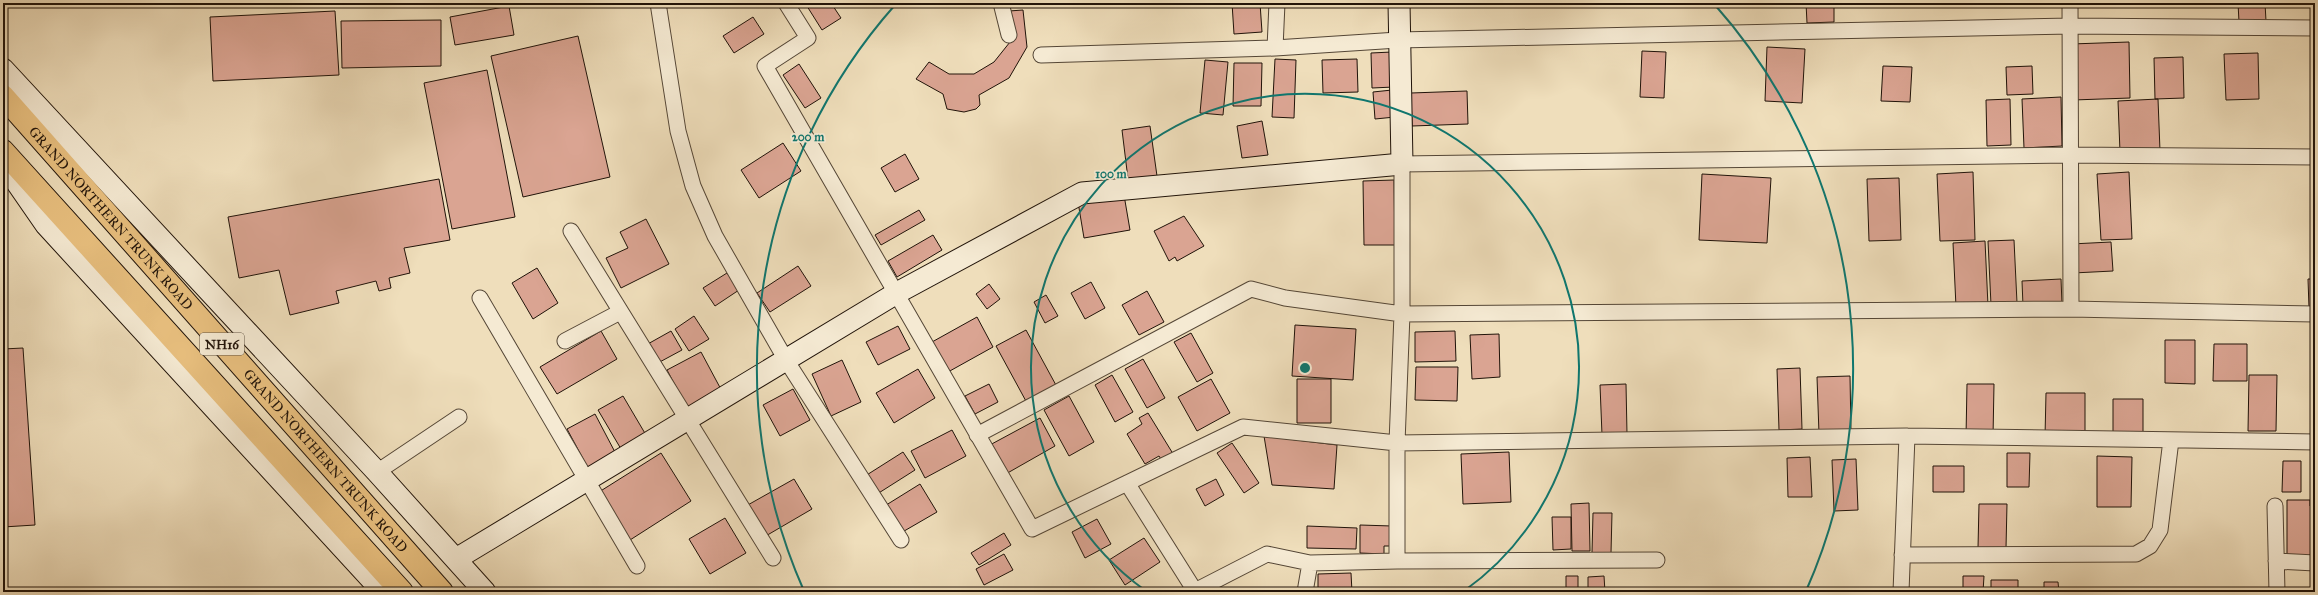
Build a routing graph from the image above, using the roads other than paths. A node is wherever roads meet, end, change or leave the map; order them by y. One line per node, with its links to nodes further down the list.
1 (658, 3): 28 (street)
2 (786, 3): 21 (street)
3 (1001, 3): 9 (street)
4 (1277, 3): 11 (street)
5 (1399, 3): 10 (street)
6 (2070, 3): 7 (street)
7 (2071, 26): 8 (street); 10 (street); 16 (street)
8 (2315, 28)
9 (1009, 35)
10 (1398, 40): 11 (street); 19 (street)
11 (1275, 48): 12 (street)
12 (1041, 55)
13 (3, 68): 36 (street)
14 (3, 96): 52 (highway, GRAND NORTHERN TRUNK ROAD / NH16)
15 (3, 151): 51 (highway, NH16)
16 (2070, 155): 17 (street); 19 (street); 23 (street)
17 (2315, 157)
18 (3, 163): 50 (street)
19 (1402, 164): 21 (street); 25 (street)
20 (571, 231): 24 (street)
21 (895, 294): 28 (street); 31 (street)
22 (480, 298): 37 (street)
23 (2071, 309): 25 (street); 26 (street)
24 (620, 312): 27 (street); 30 (street)
25 (1402, 314): 31 (street); 35 (street)
26 (2315, 314)
27 (566, 341)
28 (786, 360): 30 (street); 40 (street)
29 (459, 417): 36 (street)
30 (686, 420): 37 (street); 42 (street)
31 (977, 435): 38 (street)
32 (1906, 436): 33 (street); 35 (street); 41 (street)
33 (2171, 440): 34 (street); 41 (street)
34 (2315, 442)
35 (1397, 443): 38 (street); 44 (street)
36 (377, 472): 43 (street)
37 (588, 479): 43 (street); 49 (street)
38 (1127, 483): 54 (street)
39 (2275, 506): 46 (street)
40 (901, 540)
41 (1902, 555): 56 (street)
42 (773, 558)
43 (456, 559): 53 (street)
44 (1397, 560): 45 (street); 47 (street)
45 (1657, 560)
46 (2276, 561): 48 (street); 57 (street)
47 (1310, 563): 54 (street); 55 (street)
48 (2315, 563)
49 (637, 566)
50 (383, 592)
51 (402, 592)
52 (442, 592)
53 (485, 592)
54 (1194, 592)
55 (1305, 592)
56 (1900, 592)
57 (2277, 592)

